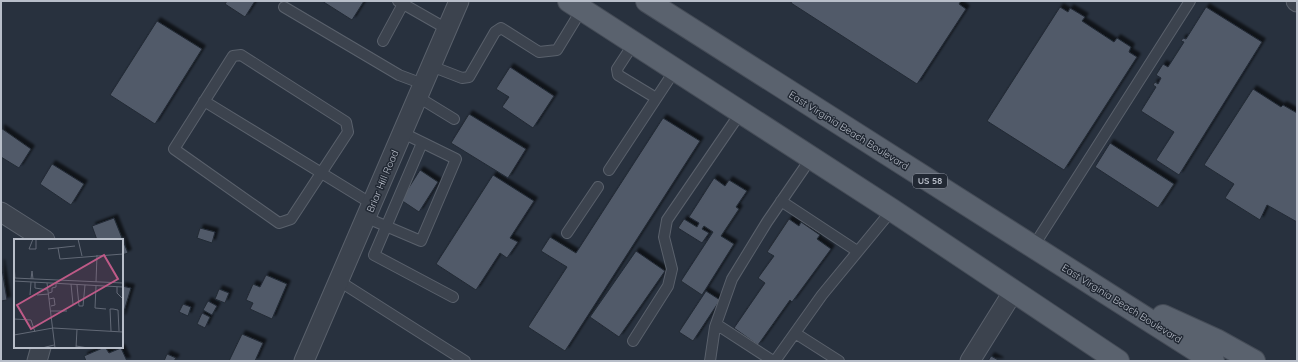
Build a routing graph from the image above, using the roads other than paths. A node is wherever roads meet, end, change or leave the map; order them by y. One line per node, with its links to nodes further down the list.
1 (459, 1): 7 (street, Briar Hill Road)
2 (647, 1): 30 (main road, East Virginia Beach Boulevard / US 58)
3 (1190, 1): 30 (lane)
4 (400, 2): 7 (lane); 8 (lane)
5 (575, 5): 9 (main road); 10 (lane)
6 (284, 7): 12 (lane)
7 (447, 29): 10 (street, Briar Hill Road)
8 (383, 41)
9 (634, 43): 11 (main road); 13 (lane)
10 (431, 66): 12 (street, Briar Hill Road)
11 (675, 70): 13 (lane); 15 (main road)
12 (421, 91): 16 (lane); 17 (street, Briar Hill Road)
13 (656, 98): 20 (lane)
14 (204, 101): 21 (lane); 21 (lane); 21 (lane)
15 (741, 112): 19 (main road); 38 (lane)
16 (454, 119)
17 (403, 133): 18 (lane); 25 (street, Briar Hill Road)
18 (422, 143): 27 (lane); 27 (lane)
19 (811, 158): 23 (lane); 24 (main road)
20 (609, 170)
21 (323, 173): 25 (lane)
22 (598, 187): 28 (lane)
23 (781, 201): 31 (lane); 36 (lane)
24 (892, 210): 31 (lane); 33 (main road)
25 (369, 211): 27 (lane); 32 (street, Briar Hill Road)
26 (1, 212): 29 (street)
27 (386, 227): 35 (lane)
28 (567, 233)
29 (43, 239)
30 (1034, 247): 34 (main road, East Virginia Beach Boulevard / US 58)
31 (857, 251): 37 (lane)
32 (339, 281): 41 (street, Briar Hill Road); 42 (lane)
33 (1013, 292): 46 (street); 47 (main road)
34 (1110, 295): 48 (main road, East Virginia Beach Boulevard / US 58); 49 (main road)
35 (453, 297)
36 (716, 324): 43 (lane); 44 (lane)
37 (794, 333): 44 (lane); 45 (lane)
38 (633, 342)
39 (41, 348): 40 (street)
40 (37, 361)
41 (304, 361)
42 (465, 361)
43 (710, 361)
44 (774, 361)
45 (839, 361)
46 (970, 361)
47 (1118, 361)
48 (1213, 361)
49 (1254, 361)

